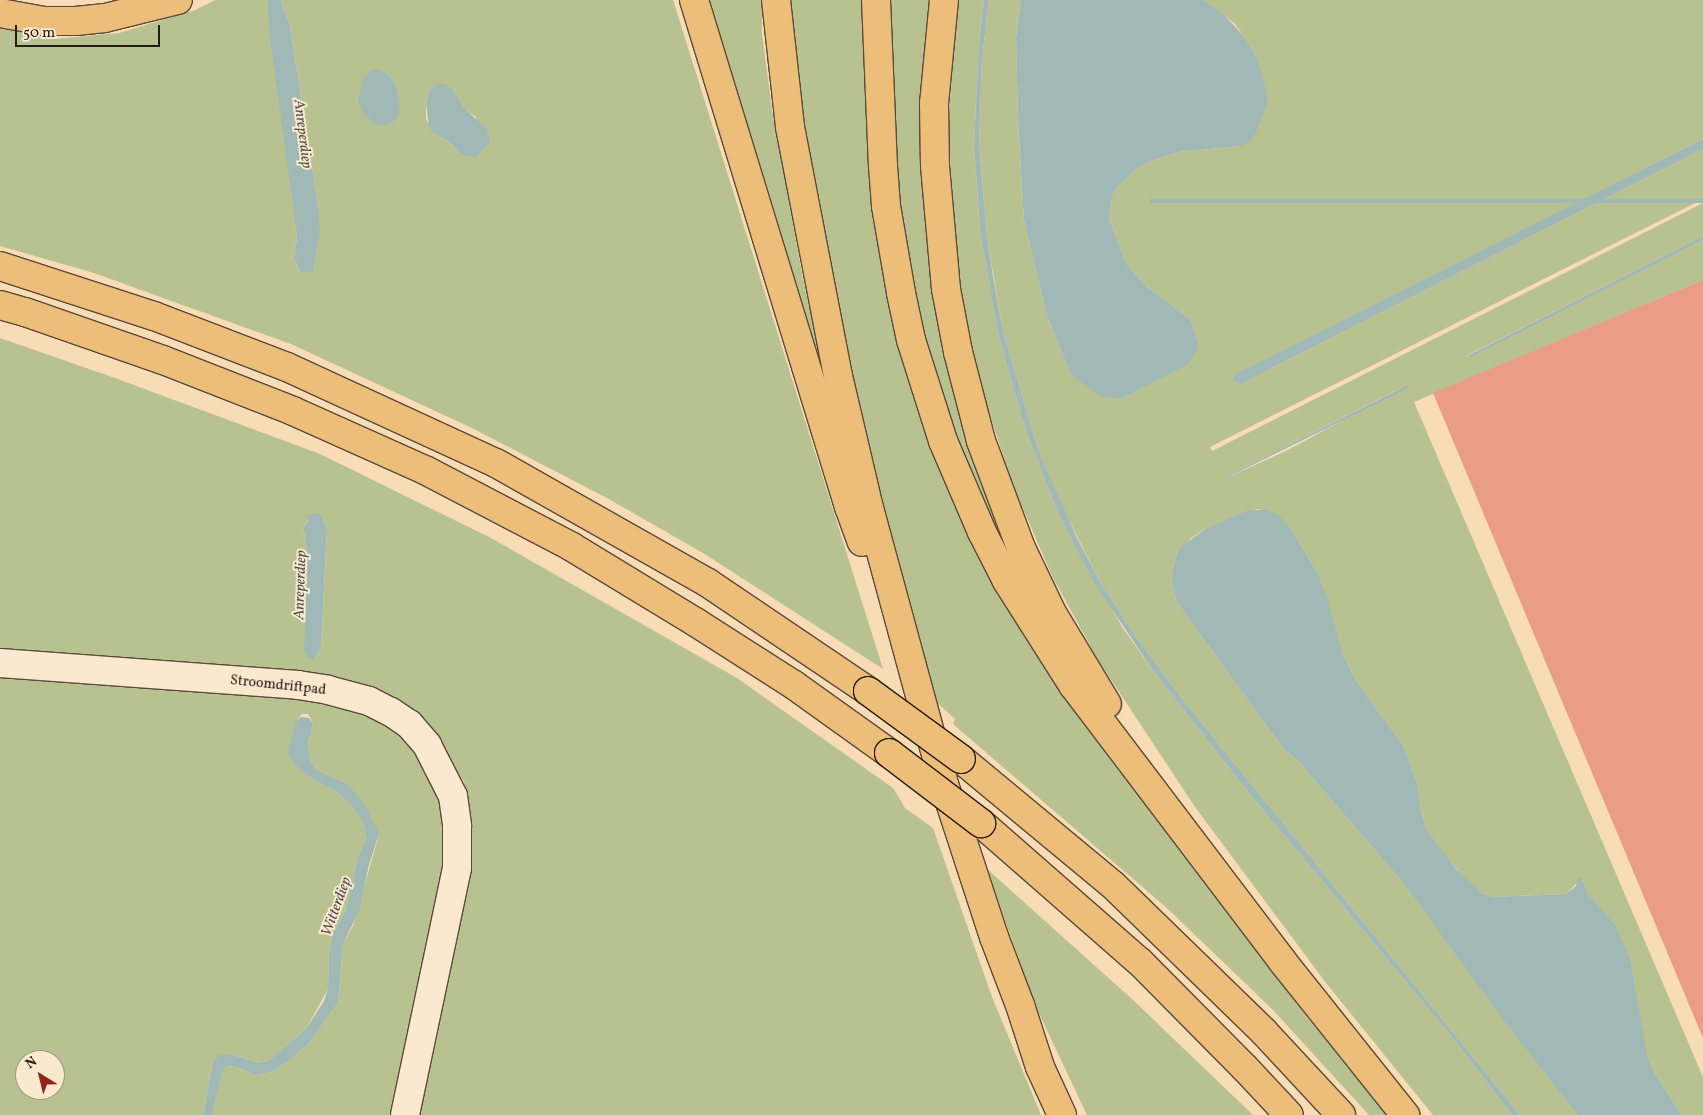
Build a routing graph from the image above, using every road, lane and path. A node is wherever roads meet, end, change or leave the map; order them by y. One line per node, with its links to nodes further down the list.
1 (178, 0): 6 (highway)
2 (694, 0): 10 (highway)
3 (776, 0): 10 (highway)
4 (876, 0): 11 (highway)
5 (944, 0): 11 (highway)
6 (0, 13)
7 (0, 266): 15 (highway, bridge)
8 (0, 305): 14 (highway, bridge)
9 (0, 663): 12 (street, Stroomdriftpad)
10 (917, 691): 13 (highway)
11 (1169, 810): 16 (highway)
12 (406, 1115)
13 (1062, 1115)
14 (1289, 1115)
15 (1341, 1115)
16 (1405, 1115)

